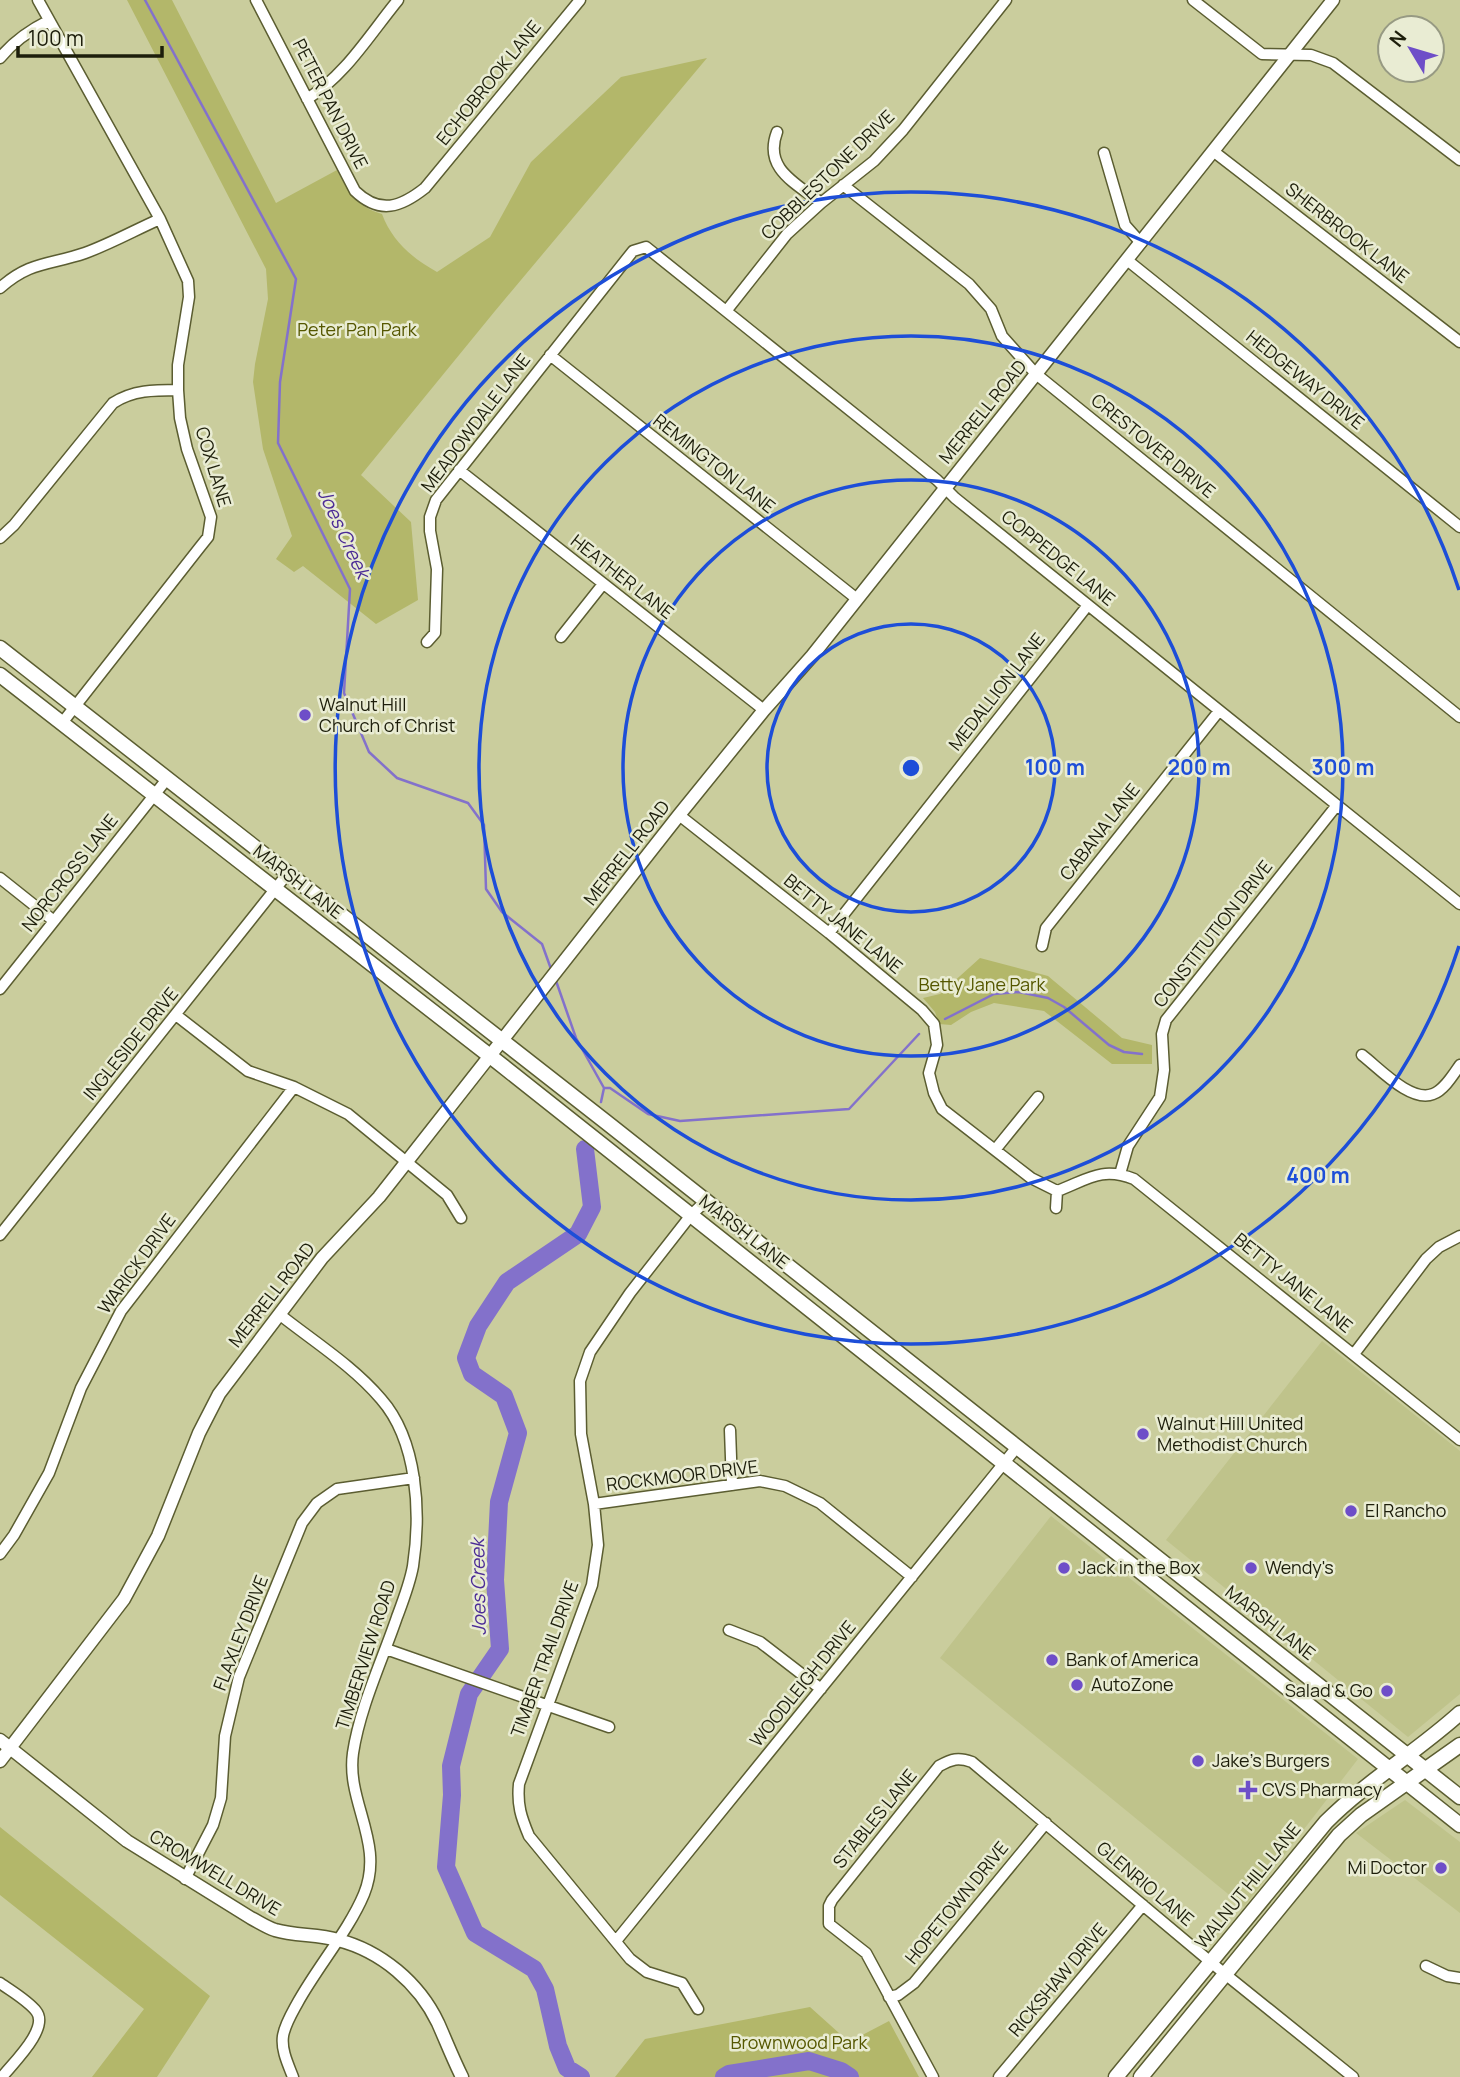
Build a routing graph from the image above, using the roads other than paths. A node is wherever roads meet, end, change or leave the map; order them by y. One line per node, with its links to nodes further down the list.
1 (38, 0): 8 (street, COX LANE)
2 (256, 0): 11 (street, PETER PAN DRIVE)
3 (398, 0): 11 (street)
4 (580, 0): 17 (street, ECHOBROOK LANE)
5 (1006, 0): 16 (street, COBBLESTONE DRIVE)
6 (1193, 0): 9 (street)
7 (1333, 0): 9 (street, MERRELL ROAD)
8 (48, 21): 10 (street); 19 (street, COX LANE)
9 (1289, 56): 13 (street, MERRELL ROAD); 15 (street)
10 (0, 58)
11 (307, 99): 17 (street, PETER PAN DRIVE)
12 (777, 132): 18 (street)
13 (1213, 151): 20 (street, MERRELL ROAD); 25 (street, SHERBROOK LANE)
14 (1104, 153): 20 (street)
15 (1460, 160)
16 (843, 185): 18 (street, COBBLESTONE DRIVE); 27 (street, CRESTOVER DRIVE)
17 (425, 188)
18 (821, 203): 24 (street, COBBLESTONE DRIVE)
19 (160, 219): 23 (street); 28 (street, COX LANE)
20 (1140, 243): 22 (street, MERRELL ROAD)
21 (633, 251): 24 (street, COPPEDGE LANE); 26 (street, MEADOWDALE LANE)
22 (1127, 260): 27 (street, MERRELL ROAD); 31 (street, HEDGEWAY DRIVE)
23 (0, 288)
24 (727, 310): 30 (street, COPPEDGE LANE)
25 (1460, 342)
26 (550, 355): 29 (street, MEADOWDALE LANE); 34 (street, REMINGTON LANE)
27 (1036, 374): 30 (street, MERRELL ROAD); 43 (street, CRESTOVER DRIVE)
28 (178, 390): 32 (street); 40 (street, COX LANE)
29 (459, 470): 33 (street, HEATHER LANE); 37 (street, MEADOWDALE LANE)
30 (945, 488): 34 (street, MERRELL ROAD); 35 (street, COPPEDGE LANE)
31 (1460, 527)
32 (0, 538)
33 (603, 584): 36 (street); 41 (street, HEATHER LANE)
34 (857, 599): 41 (street, MERRELL ROAD)
35 (1088, 605): 42 (street, COPPEDGE LANE); 54 (street, MEDALLION LANE)
36 (561, 637)
37 (427, 642)
38 (0, 648): 40 (main road, MARSH LANE)
39 (0, 675): 44 (main road, MARSH LANE)
40 (75, 707): 44 (street, COX LANE); 45 (main road, MARSH LANE)
41 (764, 710): 48 (street, MERRELL ROAD)
42 (1219, 711): 47 (street, COPPEDGE LANE); 55 (street, CABANA LANE)
43 (1460, 717)
44 (62, 723): 46 (main road, MARSH LANE)
45 (167, 779): 46 (street, NORCROSS LANE); 49 (main road, MARSH LANE)
46 (154, 794): 51 (main road, MARSH LANE); 53 (street, NORCROSS LANE)
47 (1337, 805): 52 (street, COPPEDGE LANE); 66 (street, CONSTITUTION DRIVE)
48 (679, 815): 54 (street, BETTY JANE LANE); 58 (street, MERRELL ROAD)
49 (288, 873): 51 (street, INGLESIDE DRIVE); 58 (main road, MARSH LANE)
50 (0, 878): 53 (street)
51 (276, 889): 57 (street, INGLESIDE DRIVE); 60 (main road, MARSH LANE)
52 (1460, 904)
53 (54, 921): 56 (street, NORCROSS LANE)
54 (829, 933): 64 (street, BETTY JANE LANE)
55 (1042, 946)
56 (0, 989)
57 (176, 1015): 62 (street); 72 (street, INGLESIDE DRIVE)
58 (502, 1041): 60 (street, MERRELL ROAD); 68 (main road, MARSH LANE)
59 (1362, 1055): 61 (street)
60 (490, 1056): 65 (street, MERRELL ROAD); 70 (main road, MARSH LANE)
61 (1460, 1065)
62 (294, 1087): 65 (street); 85 (street, WARICK DRIVE)
63 (1038, 1097): 64 (street)
64 (995, 1150): 67 (street, BETTY JANE LANE)
65 (407, 1162): 71 (street); 74 (street, MERRELL ROAD)
66 (1120, 1174): 67 (street); 77 (street, BETTY JANE LANE)
67 (1056, 1191): 69 (street)
68 (706, 1201): 70 (street, TIMBER TRAIL DRIVE); 75 (main road, MARSH LANE)
69 (1056, 1208)
70 (691, 1215): 76 (main road, MARSH LANE); 84 (street, TIMBER TRAIL DRIVE)
71 (461, 1218)
72 (0, 1235)
73 (1460, 1236): 77 (street)
74 (279, 1314): 82 (street, TIMBERVIEW ROAD); 97 (street, MERRELL ROAD)
75 (866, 1328): 76 (main road); 80 (main road, MARSH LANE)
76 (853, 1343): 81 (main road, MARSH LANE)
77 (1354, 1354): 79 (street, BETTY JANE LANE)
78 (730, 1430): 83 (street)
79 (1460, 1440)
80 (1017, 1447): 81 (street, WOODLEIGH DRIVE); 86 (main road, MARSH LANE)
81 (1004, 1463): 87 (main road, MARSH LANE); 88 (street, WOODLEIGH DRIVE)
82 (414, 1478): 91 (street, TIMBERVIEW ROAD); 108 (street, FLAXLEY DRIVE)
83 (733, 1485): 84 (street, ROCKMOOR DRIVE); 88 (street, ROCKMOOR DRIVE)
84 (594, 1504): 94 (street, TIMBER TRAIL DRIVE)
85 (2, 1548)
86 (1151, 1553): 87 (main road); 90 (main road, MARSH LANE)
87 (1139, 1570): 92 (main road, MARSH LANE)
88 (912, 1577): 93 (street, WOODLEIGH DRIVE)
89 (729, 1630): 93 (street)
90 (1256, 1636): 92 (main road); 99 (main road, MARSH LANE)
91 (386, 1649): 94 (street); 111 (street, TIMBERVIEW ROAD)
92 (1242, 1652): 101 (main road, MARSH LANE)
93 (821, 1689): 112 (street, WOODLEIGH DRIVE)
94 (547, 1706): 96 (street); 112 (street, TIMBER TRAIL DRIVE)
95 (1460, 1713): 99 (main road, WALNUT HILL LANE)
96 (609, 1727)
97 (5, 1744): 100 (street, MERRELL ROAD); 108 (street, CROMWELL DRIVE)
98 (1460, 1745): 102 (main road)
99 (1407, 1756): 101 (main road, WALNUT HILL LANE); 102 (main road, MARSH LANE)
100 (0, 1761)
101 (1390, 1769): 103 (main road, MARSH LANE); 107 (main road, WALNUT HILL LANE)
102 (1426, 1770): 103 (main road); 104 (main road, MARSH LANE)
103 (1408, 1784): 106 (main road, MARSH LANE); 109 (main road)
104 (1460, 1797)
105 (1046, 1823): 110 (street, GLENRIO LANE); 118 (street, HOPETOWN DRIVE); 118 (street, STABLES LANE)
106 (1460, 1825)
107 (1287, 1868): 109 (main road); 113 (main road, WALNUT HILL LANE)
108 (185, 1879): 111 (street, CROMWELL DRIVE)
109 (1303, 1881): 115 (main road)
110 (1143, 1905): 113 (street, GLENRIO LANE); 124 (street, RICKSHAW DRIVE)
111 (337, 1940): 121 (street, TIMBERVIEW ROAD); 122 (street, CROMWELL DRIVE)
112 (616, 1941): 119 (street, TIMBER TRAIL DRIVE)
113 (1211, 1962): 115 (street, GLENRIO LANE); 125 (main road, WALNUT HILL LANE)
114 (1426, 1966): 116 (street)
115 (1225, 1974): 126 (main road); 127 (street, GLENRIO LANE)
116 (1460, 1978)
117 (0, 1983): 120 (street)
118 (888, 1997): 123 (street, STABLES LANE)
119 (698, 2008)
120 (2, 2077)
121 (293, 2077)
122 (461, 2077)
123 (933, 2077)
124 (999, 2077)
125 (1116, 2077)
126 (1141, 2077)
127 (1353, 2077)

